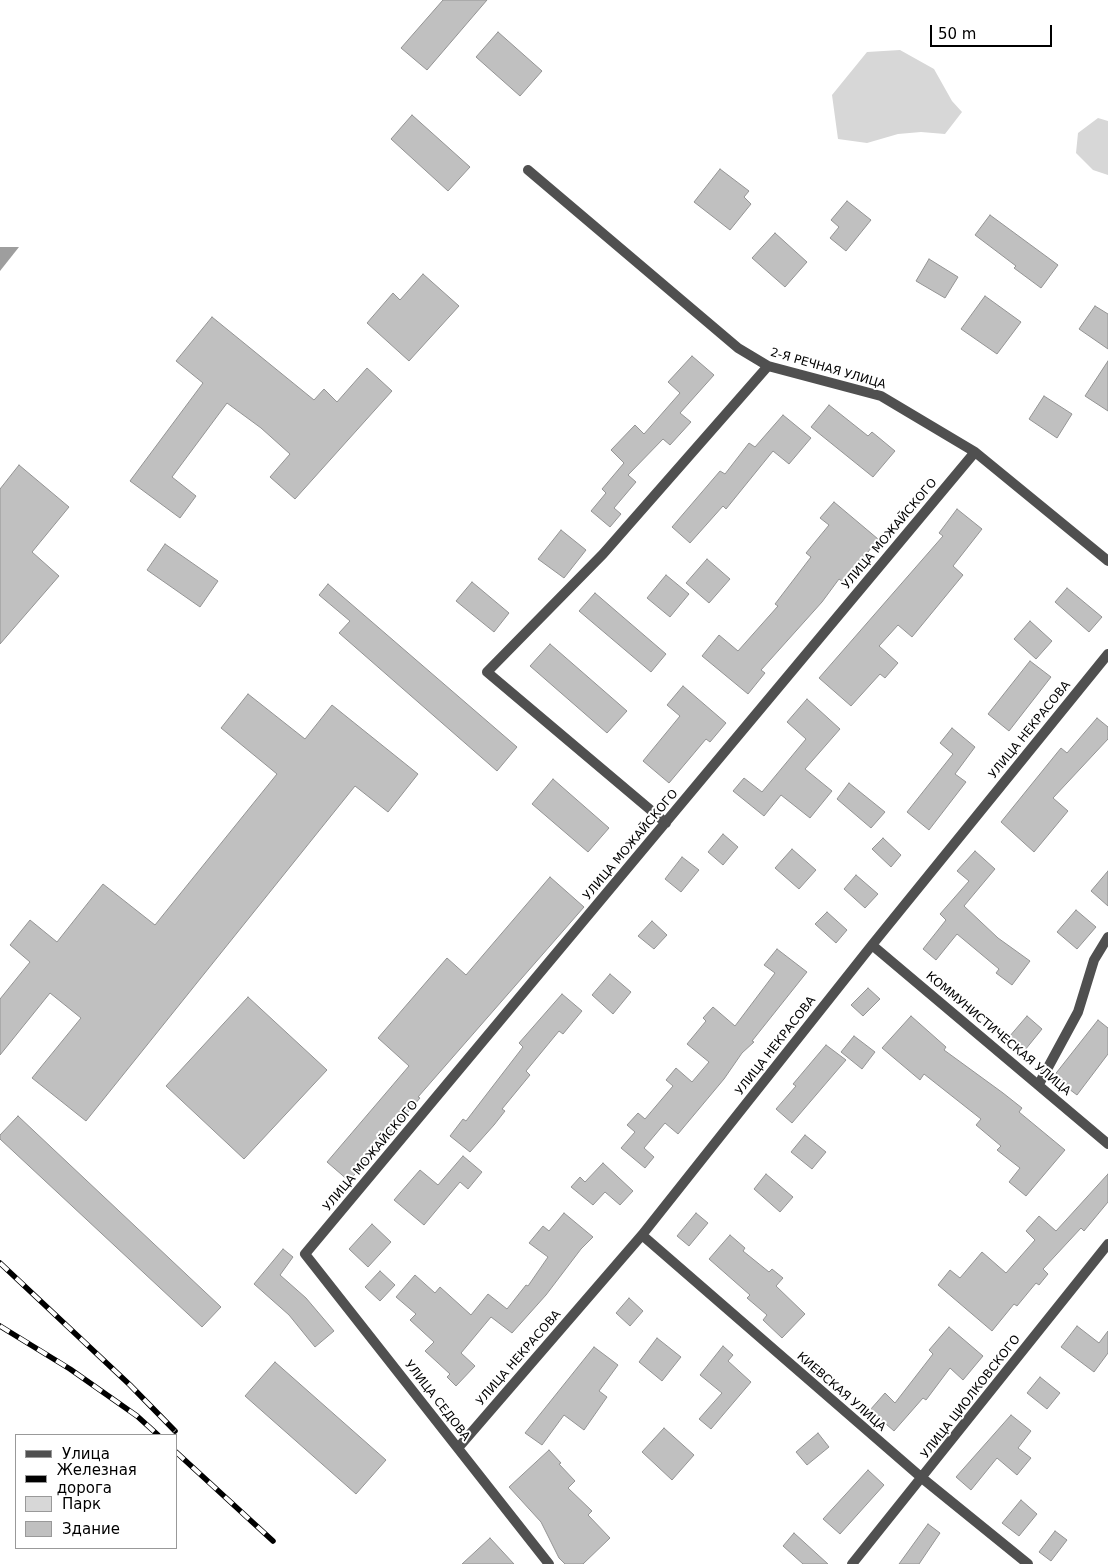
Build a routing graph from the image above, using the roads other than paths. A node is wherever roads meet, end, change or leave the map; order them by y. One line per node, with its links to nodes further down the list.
1 (528, 170): 2 (street, 2-Я РЕЧНАЯ УЛИЦА)
2 (768, 366): 3 (street, 2-Я РЕЧНАЯ УЛИЦА); 6 (street)
3 (975, 452): 4 (street, 2-Я РЕЧНАЯ УЛИЦА); 6 (street, УЛИЦА МОЖАЙСКОГО)
4 (1108, 561)
5 (1108, 654): 8 (street, УЛИЦА НЕКРАСОВА)
6 (666, 823): 13 (street, УЛИЦА МОЖАЙСКОГО)
7 (1108, 938): 9 (street)
8 (872, 945): 9 (street, КОММУНИСТИЧЕСКАЯ УЛИЦА); 11 (street, УЛИЦА НЕКРАСОВА)
9 (1039, 1084): 10 (street, КОММУНИСТИЧЕСКАЯ УЛИЦА)
10 (1108, 1144)
11 (642, 1235): 14 (street, УЛИЦА НЕКРАСОВА); 15 (street, КИЕВСКАЯ УЛИЦА)
12 (1108, 1244): 15 (street, УЛИЦА ЦИОЛКОВСКОГО)
13 (305, 1254): 14 (street, УЛИЦА СЕДОВА)
14 (458, 1448): 16 (street, УЛИЦА СЕДОВА)
15 (922, 1478): 17 (street, УЛИЦА ЦИОЛКОВСКОГО); 18 (street, КИЕВСКАЯ УЛИЦА)
16 (548, 1564)
17 (852, 1564)
18 (1028, 1564)

